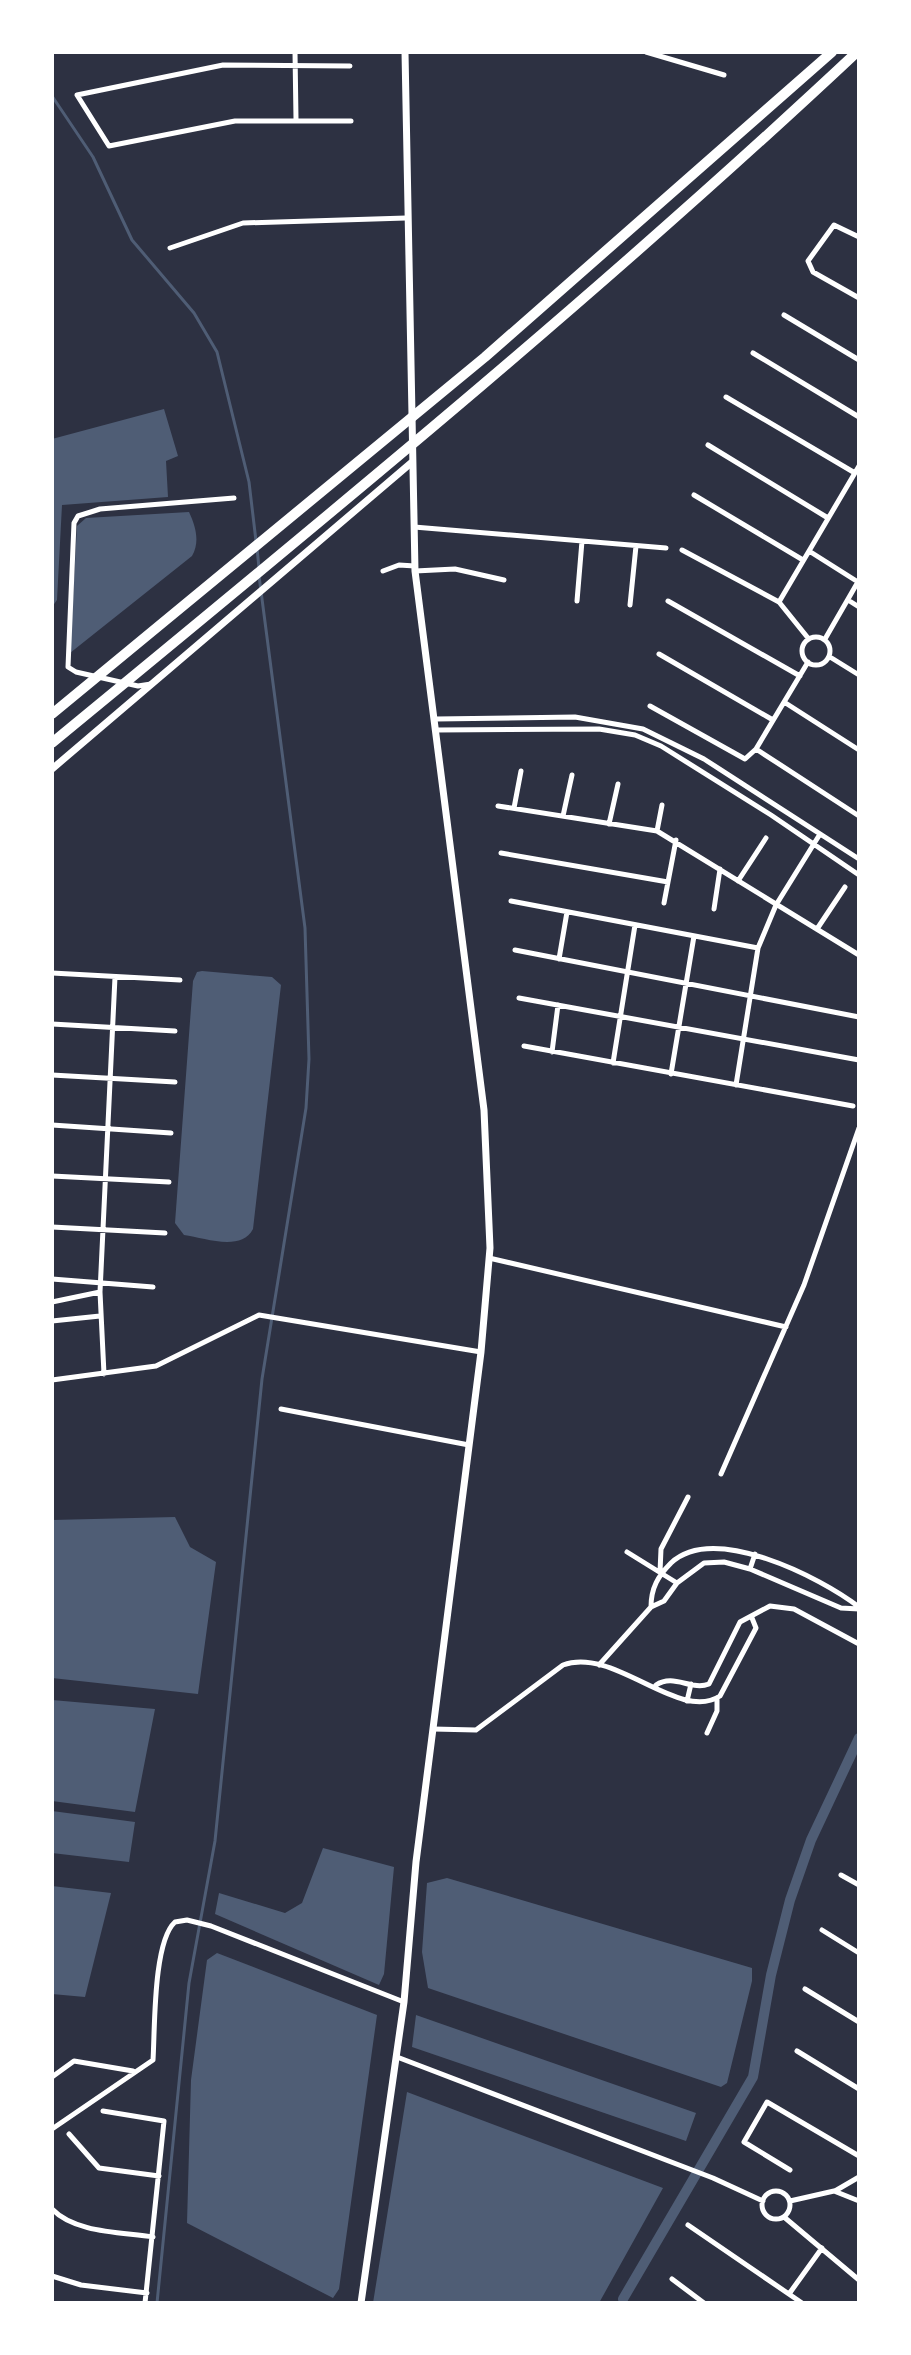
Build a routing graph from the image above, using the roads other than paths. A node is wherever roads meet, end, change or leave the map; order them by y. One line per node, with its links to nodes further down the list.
1 (295, 52): 6 (street)
2 (405, 52): 11 (street)
3 (646, 52): 8 (street)
4 (832, 52): 54 (highway)
5 (857, 52): 58 (highway)
6 (295, 64): 7 (street); 9 (street); 9 (street)
7 (350, 66)
8 (724, 75)
9 (296, 119): 10 (street)
10 (351, 121)
11 (406, 218): 13 (street); 21 (street)
12 (859, 237): 14 (street)
13 (170, 248)
14 (859, 298)
15 (784, 315): 17 (street)
16 (753, 353): 19 (street)
17 (859, 360)
18 (726, 397): 23 (street)
19 (859, 417)
20 (708, 445): 26 (street)
21 (411, 463): 27 (street); 51 (street)
22 (859, 466): 23 (street)
23 (855, 473): 26 (street)
24 (694, 495): 33 (street)
25 (234, 498): 51 (street)
26 (828, 518): 32 (street)
27 (413, 527): 28 (street); 34 (street)
28 (582, 541): 29 (street); 39 (street)
29 (636, 545): 30 (street); 42 (street)
30 (666, 548)
31 (682, 550): 41 (street)
32 (809, 551): 33 (street); 37 (street)
33 (803, 560): 41 (street)
34 (415, 568): 35 (street); 36 (street); 55 (street)
35 (383, 571)
36 (504, 580)
37 (858, 581): 38 (street)
38 (848, 600): 43 (street); 45 (street)
39 (577, 601)
40 (668, 601): 50 (street)
41 (779, 602): 44 (street)
42 (630, 605)
43 (859, 607)
44 (808, 638): 45 (street); 48 (street)
45 (825, 639): 47 (street)
46 (659, 654): 56 (street)
47 (830, 657): 48 (street); 49 (street)
48 (808, 662): 50 (street)
49 (859, 675)
50 (800, 676): 52 (street)
51 (159, 681): 61 (street)
52 (784, 702): 56 (street); 60 (street)
53 (650, 706): 59 (street)
54 (52, 714)
55 (436, 719): 57 (street); 72 (street)
56 (773, 720): 59 (street)
57 (437, 730): 75 (street); 130 (street)
58 (52, 743)
59 (756, 749): 69 (street)
60 (859, 750)
61 (52, 769)
62 (521, 771): 67 (street)
63 (572, 775): 68 (street)
64 (618, 784): 70 (street)
65 (662, 805): 71 (street)
66 (498, 806): 67 (street)
67 (514, 808): 68 (street)
68 (563, 816): 70 (street)
69 (859, 816)
70 (609, 824): 71 (street)
71 (657, 831): 74 (street)
72 (820, 834): 75 (street); 77 (street)
73 (766, 838): 81 (street)
74 (676, 840): 78 (street); 80 (street)
75 (814, 844): 79 (street); 85 (street)
76 (501, 853): 80 (street)
77 (859, 859)
78 (720, 869): 81 (street); 86 (street)
79 (859, 875)
80 (668, 882): 84 (street)
81 (738, 882): 85 (street)
82 (845, 887): 89 (street)
83 (511, 901): 87 (street)
84 (664, 903)
85 (776, 905): 89 (street); 91 (street)
86 (714, 909)
87 (567, 912): 88 (street); 94 (street)
88 (635, 925): 90 (street); 95 (street)
89 (817, 929): 93 (street)
90 (694, 936): 91 (street); 99 (street)
91 (758, 948): 100 (street)
92 (515, 950): 94 (street)
93 (858, 952)
94 (559, 959): 95 (street)
95 (626, 971): 99 (street); 103 (street)
96 (52, 973): 97 (street)
97 (115, 977): 98 (street); 107 (street)
98 (180, 980)
99 (686, 982): 100 (street); 106 (street)
100 (750, 994): 104 (street); 109 (street)
101 (519, 998): 102 (street)
102 (558, 1005): 103 (street); 111 (street)
103 (619, 1016): 106 (street); 113 (street)
104 (859, 1017)
105 (52, 1024): 107 (street)
106 (678, 1027): 109 (street); 114 (street)
107 (113, 1028): 108 (street); 116 (street)
108 (175, 1031)
109 (743, 1039): 112 (street); 118 (street)
110 (524, 1046): 111 (street)
111 (552, 1052): 113 (street)
112 (859, 1060)
113 (613, 1063): 114 (street)
114 (671, 1074): 118 (street)
115 (52, 1075): 116 (street)
116 (110, 1078): 117 (street); 122 (street)
117 (175, 1082)
118 (736, 1085): 119 (street)
119 (853, 1106)
120 (52, 1125): 122 (street)
121 (859, 1128): 138 (street)
122 (108, 1129): 123 (street); 125 (street)
123 (171, 1133)
124 (52, 1176): 125 (street)
125 (105, 1178): 126 (street); 128 (street)
126 (169, 1182)
127 (52, 1227): 128 (street)
128 (103, 1231): 129 (street); 132 (street)
129 (165, 1233)
130 (489, 1258): 138 (street); 139 (street)
131 (52, 1279): 132 (street)
132 (100, 1283): 133 (street); 134 (street)
133 (153, 1287)
134 (100, 1292): 135 (street); 136 (street)
135 (52, 1302)
136 (100, 1316): 137 (street); 140 (street)
137 (52, 1321)
138 (786, 1327): 144 (street)
139 (481, 1352): 140 (street); 143 (street)
140 (104, 1374): 141 (street)
141 (52, 1380)
142 (281, 1409): 143 (street)
143 (469, 1445): 160 (street)
144 (721, 1474)
145 (688, 1497): 149 (street)
146 (627, 1552): 149 (street)
147 (755, 1554): 148 (street); 149 (street); 152 (street)
148 (750, 1569): 150 (street); 152 (street)
149 (660, 1573): 150 (street); 151 (street)
150 (677, 1583): 151 (street)
151 (651, 1607): 155 (street)
152 (859, 1608)
153 (752, 1618): 154 (street); 156 (street); 158 (street)
154 (859, 1644)
155 (599, 1665): 157 (street); 160 (street)
156 (691, 1684): 157 (street); 159 (street)
157 (656, 1685): 159 (street)
158 (717, 1698): 159 (street); 161 (street)
159 (687, 1701)
160 (432, 1729): 167 (street)
161 (707, 1733)
162 (841, 1875): 163 (street)
163 (859, 1885)
164 (822, 1930): 165 (street)
165 (859, 1953)
166 (805, 1989): 168 (street)
167 (404, 2002): 170 (street); 171 (street)
168 (859, 2022)
169 (797, 2051): 173 (street)
170 (397, 2057): 182 (street); 196 (street)
171 (134, 2071): 172 (street); 175 (street)
172 (52, 2077)
173 (859, 2089)
174 (103, 2111): 179 (street)
175 (52, 2129)
176 (69, 2134): 179 (street)
177 (859, 2156): 178 (street)
178 (790, 2170)
179 (159, 2176): 188 (street)
180 (859, 2177): 181 (street)
181 (834, 2191): 183 (street); 184 (street)
182 (763, 2201): 183 (street); 186 (street)
183 (790, 2201): 186 (street)
184 (859, 2201)
185 (52, 2209): 188 (street)
186 (784, 2217): 189 (street)
187 (688, 2225): 194 (street)
188 (153, 2237): 193 (street)
189 (822, 2248): 192 (street); 194 (street)
190 (52, 2276): 193 (street)
191 (672, 2279): 197 (street)
192 (859, 2280)
193 (147, 2293): 195 (street)
194 (789, 2294): 198 (street)
195 (145, 2303)
196 (361, 2303)
197 (704, 2303)
198 (802, 2303)

